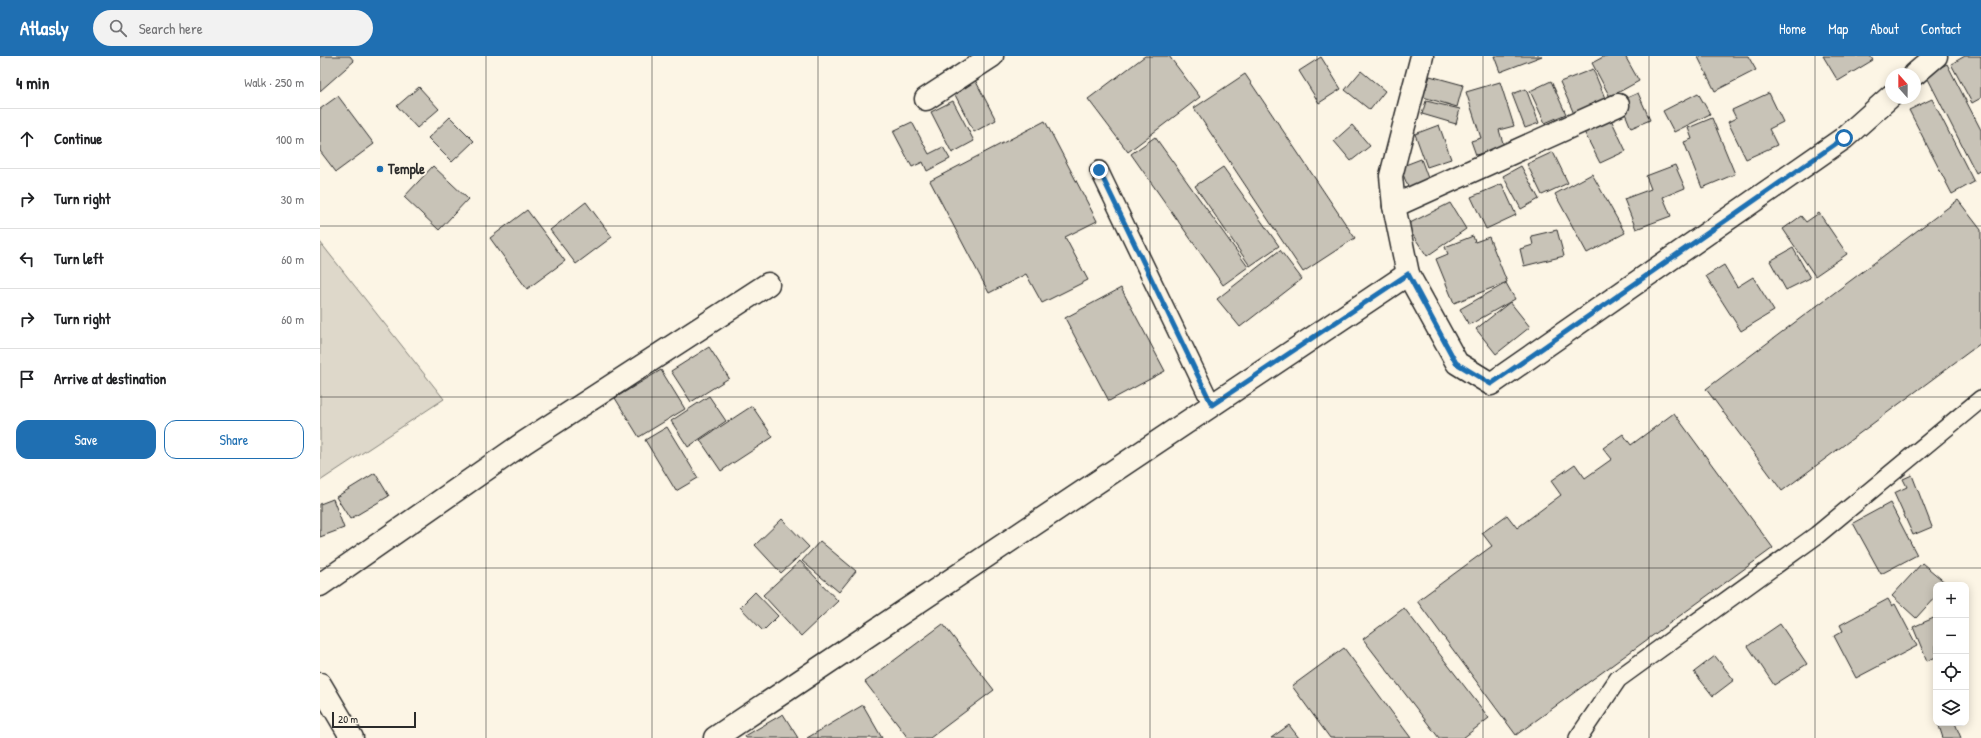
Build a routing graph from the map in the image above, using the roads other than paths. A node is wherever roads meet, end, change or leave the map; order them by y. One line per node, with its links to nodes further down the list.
1 (992, 56): 5 (main road)
2 (1422, 56): 9 (main road)
3 (1936, 56): 4 (main road)
4 (1921, 69)
5 (926, 99)
6 (1885, 101): 10 (main road)
7 (1618, 105): 9 (main road)
8 (1099, 170): 13 (lane)
9 (1394, 206): 10 (main road)
10 (1408, 274): 13 (main road)
11 (768, 284): 14 (main road)
12 (1981, 399): 18 (lane)
13 (1212, 405): 17 (main road)
14 (320, 585)
15 (320, 684): 16 (main road)
16 (352, 738)
17 (715, 738)
18 (1578, 738)

